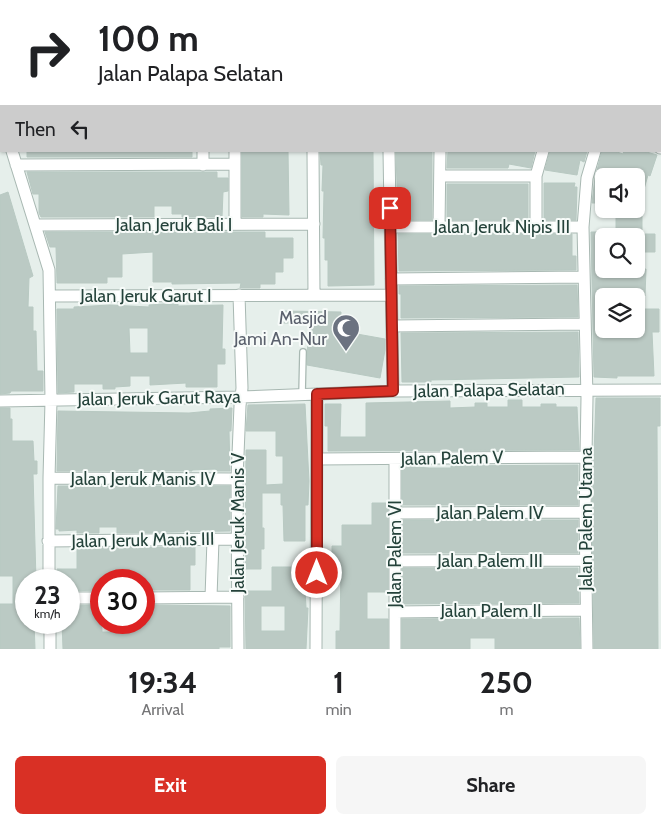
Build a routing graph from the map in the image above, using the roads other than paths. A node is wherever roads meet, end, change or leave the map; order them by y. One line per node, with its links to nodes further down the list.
1 (12, 152): 10 (street)
2 (203, 152): 11 (street)
3 (235, 152): 9 (street)
4 (313, 152): 15 (street)
5 (389, 152): 17 (street)
6 (440, 152): 12 (street)
7 (543, 152): 13 (street)
8 (594, 152): 20 (street, Jalan Palem Utama)
9 (235, 164): 11 (street); 14 (street)
10 (16, 165): 11 (street); 16 (street)
11 (203, 165)
12 (440, 176): 13 (street); 18 (street)
13 (536, 176): 19 (street)
14 (235, 224): 15 (street, Jalan Jeruk Bali I); 16 (street, Jalan Jeruk Bali I)
15 (314, 224): 23 (street)
16 (35, 225): 25 (street)
17 (390, 227): 18 (street, Jalan Jeruk Nipis III); 22 (street)
18 (439, 227): 19 (street, Jalan Jeruk Nipis III)
19 (536, 227): 20 (street, Jalan Jeruk Nipis III)
20 (583, 227): 21 (street, Jalan Palem Utama)
21 (584, 277): 22 (street); 27 (street, Jalan Palem Utama)
22 (391, 279): 24 (street)
23 (314, 295): 24 (street, Jalan Jeruk Garut I); 26 (street, Jalan Jeruk Garut I)
24 (391, 295): 28 (street)
25 (50, 296): 26 (street, Jalan Jeruk Garut I); 37 (street)
26 (239, 296): 35 (street, Jalan Jeruk Manis V)
27 (585, 324): 28 (street); 30 (street, Jalan Palem Utama)
28 (392, 326): 32 (street)
29 (303, 352): 33 (lane)
30 (586, 389): 31 (street, Jalan Palapa Selatan); 32 (street, Jalan Palapa Selatan); 38 (street, Jalan Palem Utama)
31 (661, 390)
32 (393, 391): 34 (street, Jalan Palapa Selatan)
33 (302, 394): 34 (street, Jalan Jeruk Garut Raya); 35 (street, Jalan Jeruk Garut Raya)
34 (317, 394): 39 (street)
35 (241, 397): 37 (street, Jalan Jeruk Garut Raya); 42 (street, Jalan Jeruk Manis V)
36 (0, 401): 37 (street, Jalan Jeruk Garut Raya)
37 (51, 401): 41 (street)
38 (586, 457): 40 (street, Jalan Palem V); 43 (street, Jalan Palem Utama)
39 (317, 459): 40 (street, Jalan Palem V); 59 (street)
40 (394, 459): 44 (street, Jalan Palem VI)
41 (49, 478): 42 (street, Jalan Jeruk Manis IV); 47 (street)
42 (237, 479): 45 (street, Jalan Jeruk Manis V)
43 (585, 512): 44 (street, Jalan Palem IV); 48 (street, Jalan Palem Utama)
44 (395, 513): 49 (street, Jalan Palem VI)
45 (237, 539): 46 (street, Jalan Jeruk Manis III); 53 (street, Jalan Jeruk Manis V)
46 (213, 540): 47 (street, Jalan Jeruk Manis III); 52 (street)
47 (48, 541): 50 (street)
48 (586, 560): 49 (street, Jalan Palem III); 54 (street, Jalan Palem Utama)
49 (394, 561): 55 (street, Jalan Palem VI)
50 (49, 569)
51 (155, 598): 52 (street)
52 (211, 598): 53 (street)
53 (238, 598): 58 (street, Jalan Jeruk Manis V)
54 (586, 610): 55 (street, Jalan Palem II); 61 (street, Jalan Palem Utama)
55 (395, 612): 60 (street, Jalan Palem VI)
56 (50, 634): 57 (street)
57 (50, 649)
58 (238, 649)
59 (316, 649)
60 (395, 649)
61 (586, 649)

